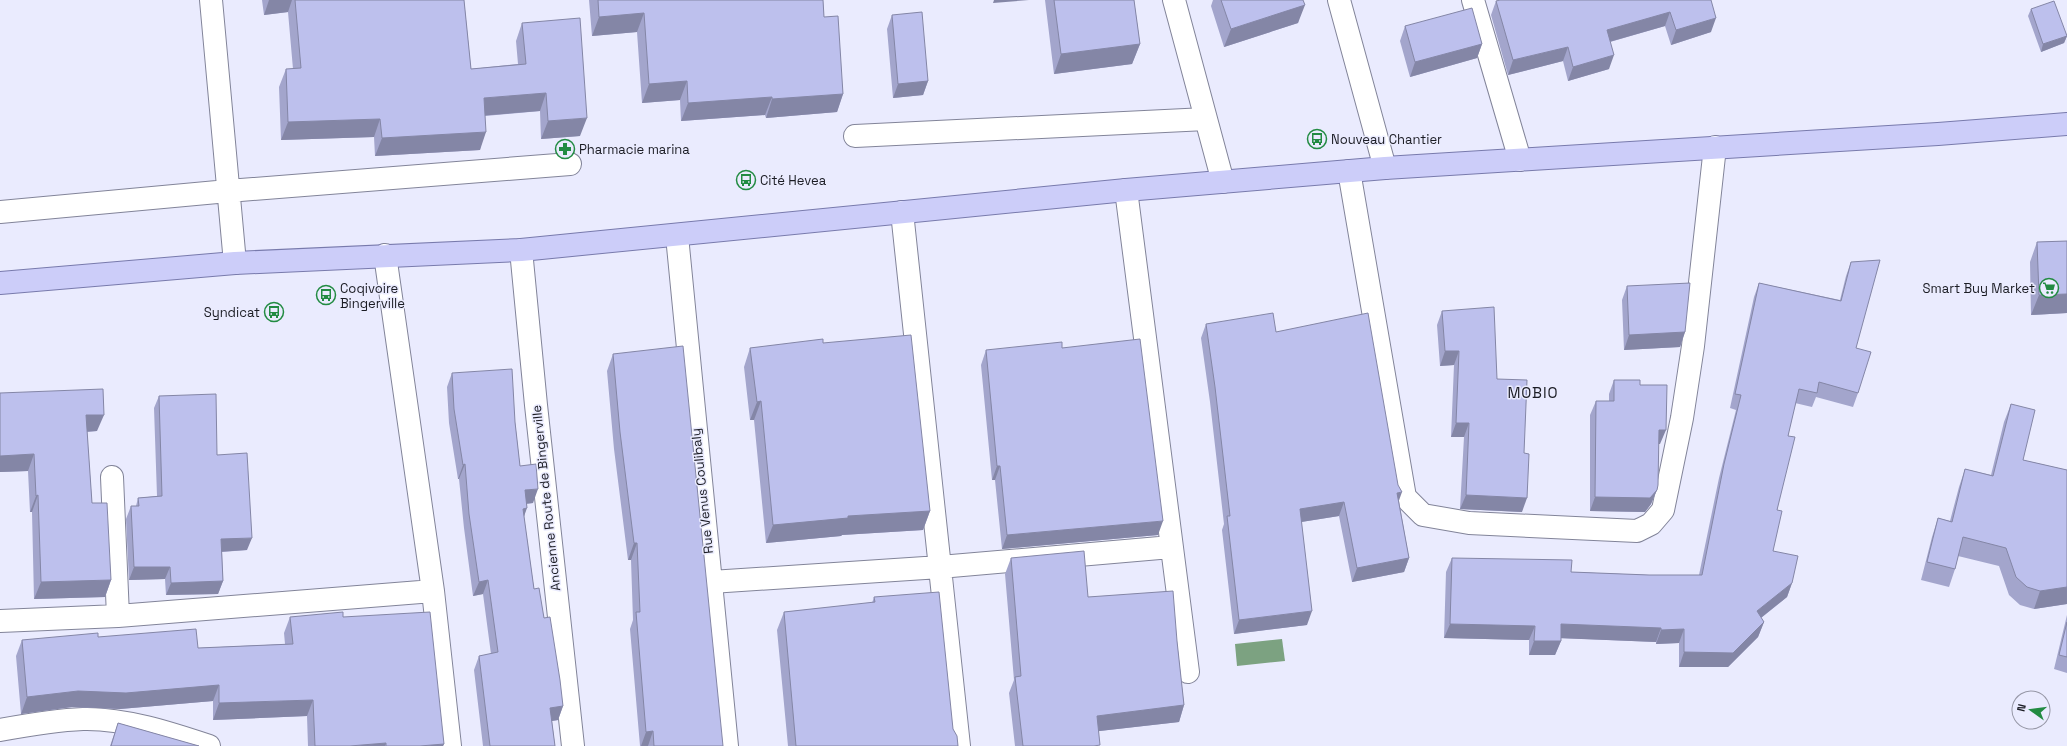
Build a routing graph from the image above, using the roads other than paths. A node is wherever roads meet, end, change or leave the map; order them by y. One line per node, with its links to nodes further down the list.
1 (211, 0): 15 (street)
2 (1174, 0): 5 (street)
3 (1339, 0): 11 (street)
4 (1473, 0): 9 (street)
5 (1206, 118): 7 (street); 13 (street)
6 (2067, 124): 8 (main road)
7 (855, 136)
8 (1715, 147): 9 (main road); 12 (street)
9 (1520, 160): 11 (main road)
10 (570, 164): 15 (street)
11 (1385, 168): 12 (main road)
12 (1349, 171): 13 (main road)
13 (1222, 182): 14 (main road)
14 (1126, 190): 17 (main road); 24 (street)
15 (228, 191): 16 (street); 21 (street)
16 (0, 212)
17 (902, 212): 18 (main road); 25 (street)
18 (677, 236): 19 (main road); 26 (street, Rue Venus Coulibaly)
19 (522, 250): 20 (main road); 36 (street, Ancienne Route de Bingerville)
20 (385, 256): 21 (main road); 27 (street)
21 (235, 263): 22 (main road)
22 (0, 283)
23 (112, 477): 28 (street)
24 (1171, 547): 25 (street); 30 (street)
25 (940, 567): 26 (street); 38 (street)
26 (711, 582): 37 (street, Rue Venus Coulibaly)
27 (433, 591): 28 (street); 35 (street)
28 (118, 616): 29 (street)
29 (0, 621)
30 (1188, 672)
31 (0, 730): 34 (street)
32 (0, 742): 33 (street)
33 (3, 746)
34 (209, 746)
35 (450, 746)
36 (573, 746)
37 (727, 746)
38 (959, 746)

